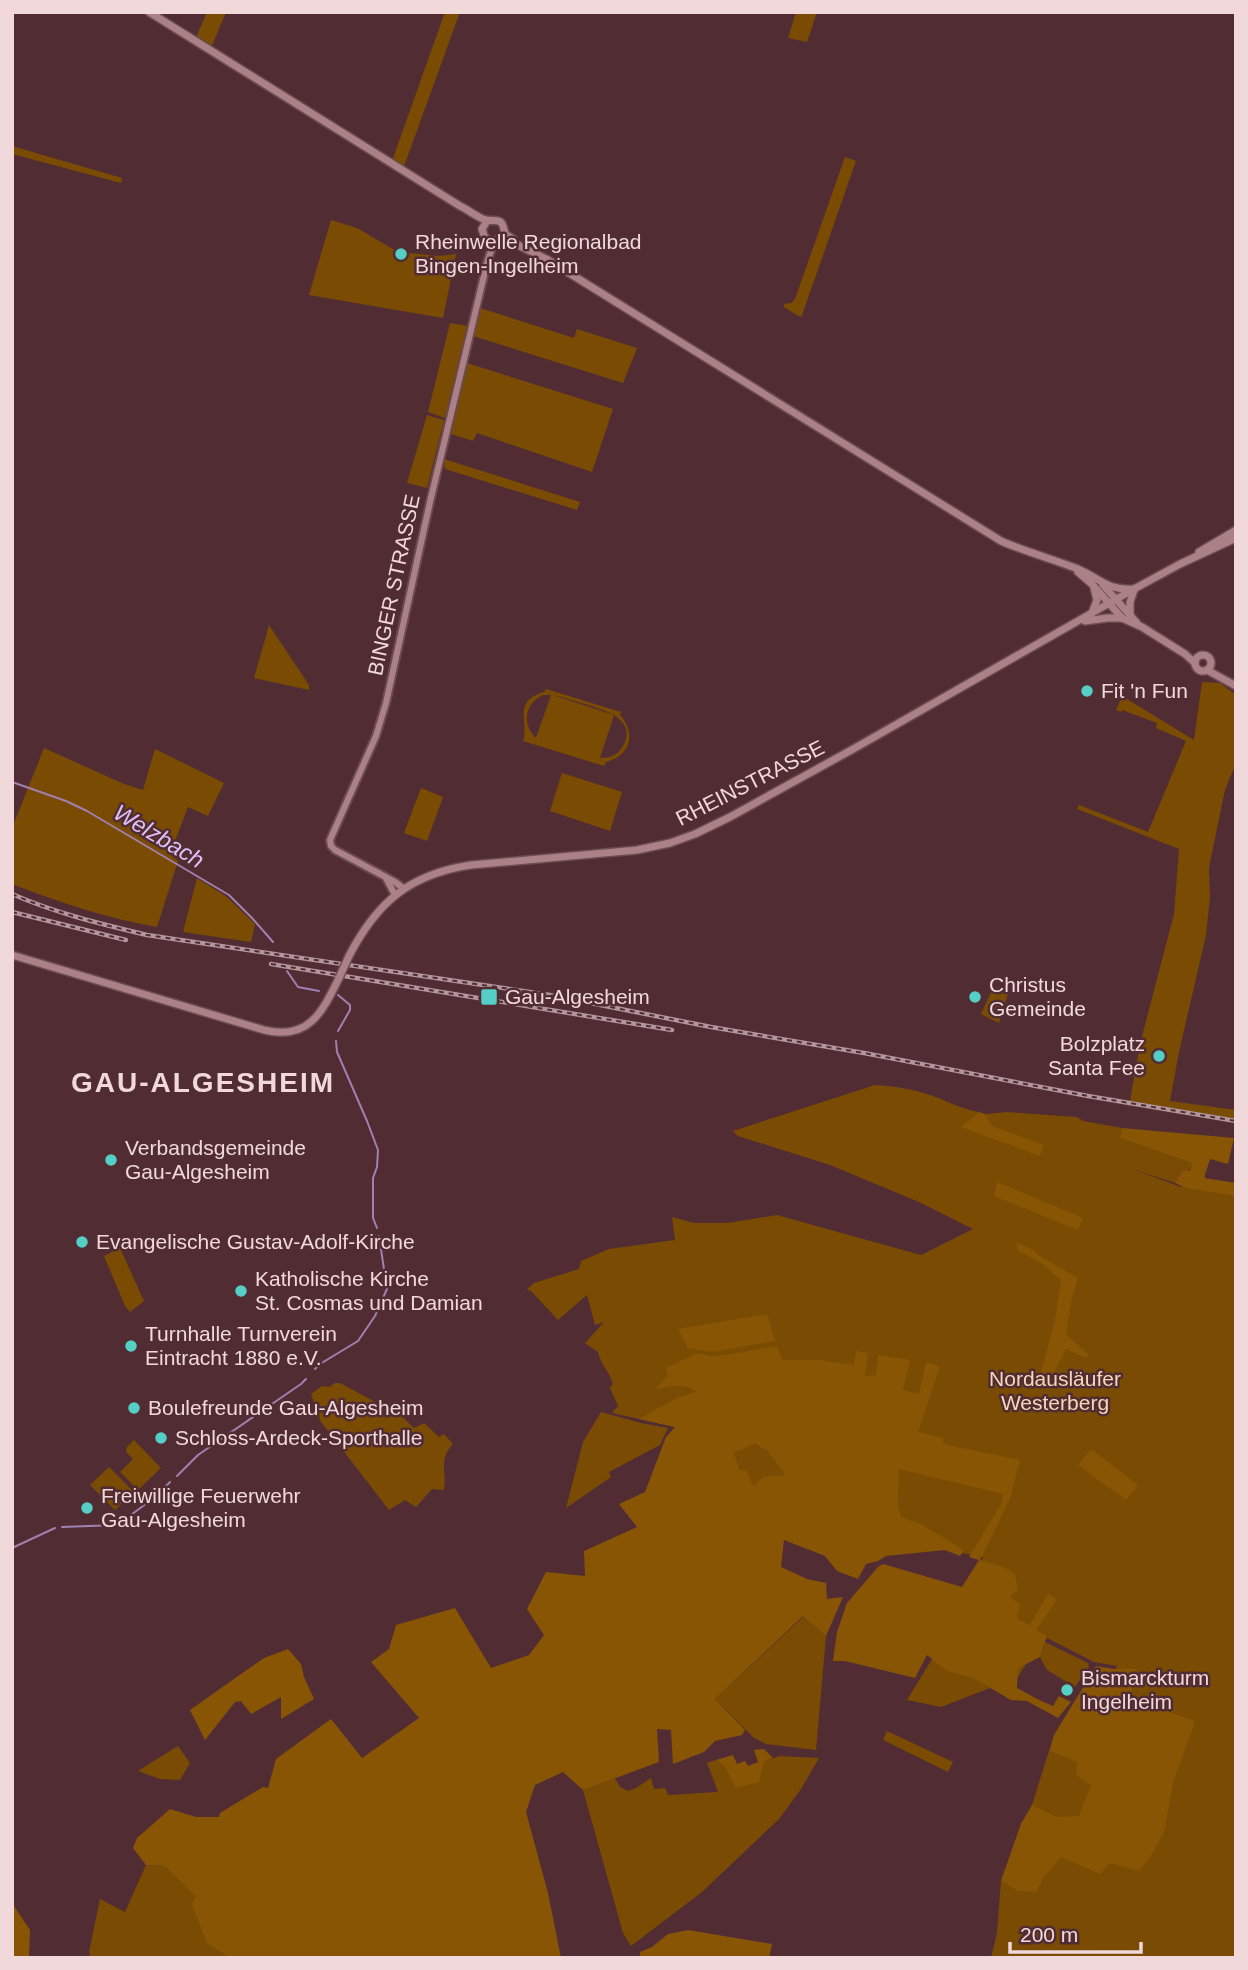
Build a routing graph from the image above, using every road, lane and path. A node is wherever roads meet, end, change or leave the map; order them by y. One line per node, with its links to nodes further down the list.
1 (149, 12): 2 (main road)
2 (485, 223): 3 (main road); 3 (main road)
3 (497, 238): 7 (main road); 16 (street, BINGER STRASSE)
4 (1236, 530): 6 (main road)
5 (1236, 538): 6 (main road)
6 (1181, 564): 8 (main road, RHEINSTRASSE)
7 (1096, 583): 8 (main road); 9 (main road); 10 (main road)
8 (1134, 589): 9 (main road, RHEINSTRASSE); 11 (main road)
9 (1112, 602): 10 (main road, RHEINSTRASSE); 11 (main road)
10 (1092, 614): 12 (main road, RHEINSTRASSE)
11 (1126, 617): 12 (main road); 13 (main road)
12 (1077, 623): 17 (main road, RHEINSTRASSE)
13 (1196, 660): 14 (main road); 14 (main road)
14 (1209, 667): 15 (main road)
15 (1236, 685)
16 (386, 877): 17 (street, BINGER STRASSE); 18 (street)
17 (403, 888): 18 (main road, RHEINSTRASSE)
18 (395, 895): 19 (main road, RHEINSTRASSE, bridge)
19 (12, 955)

